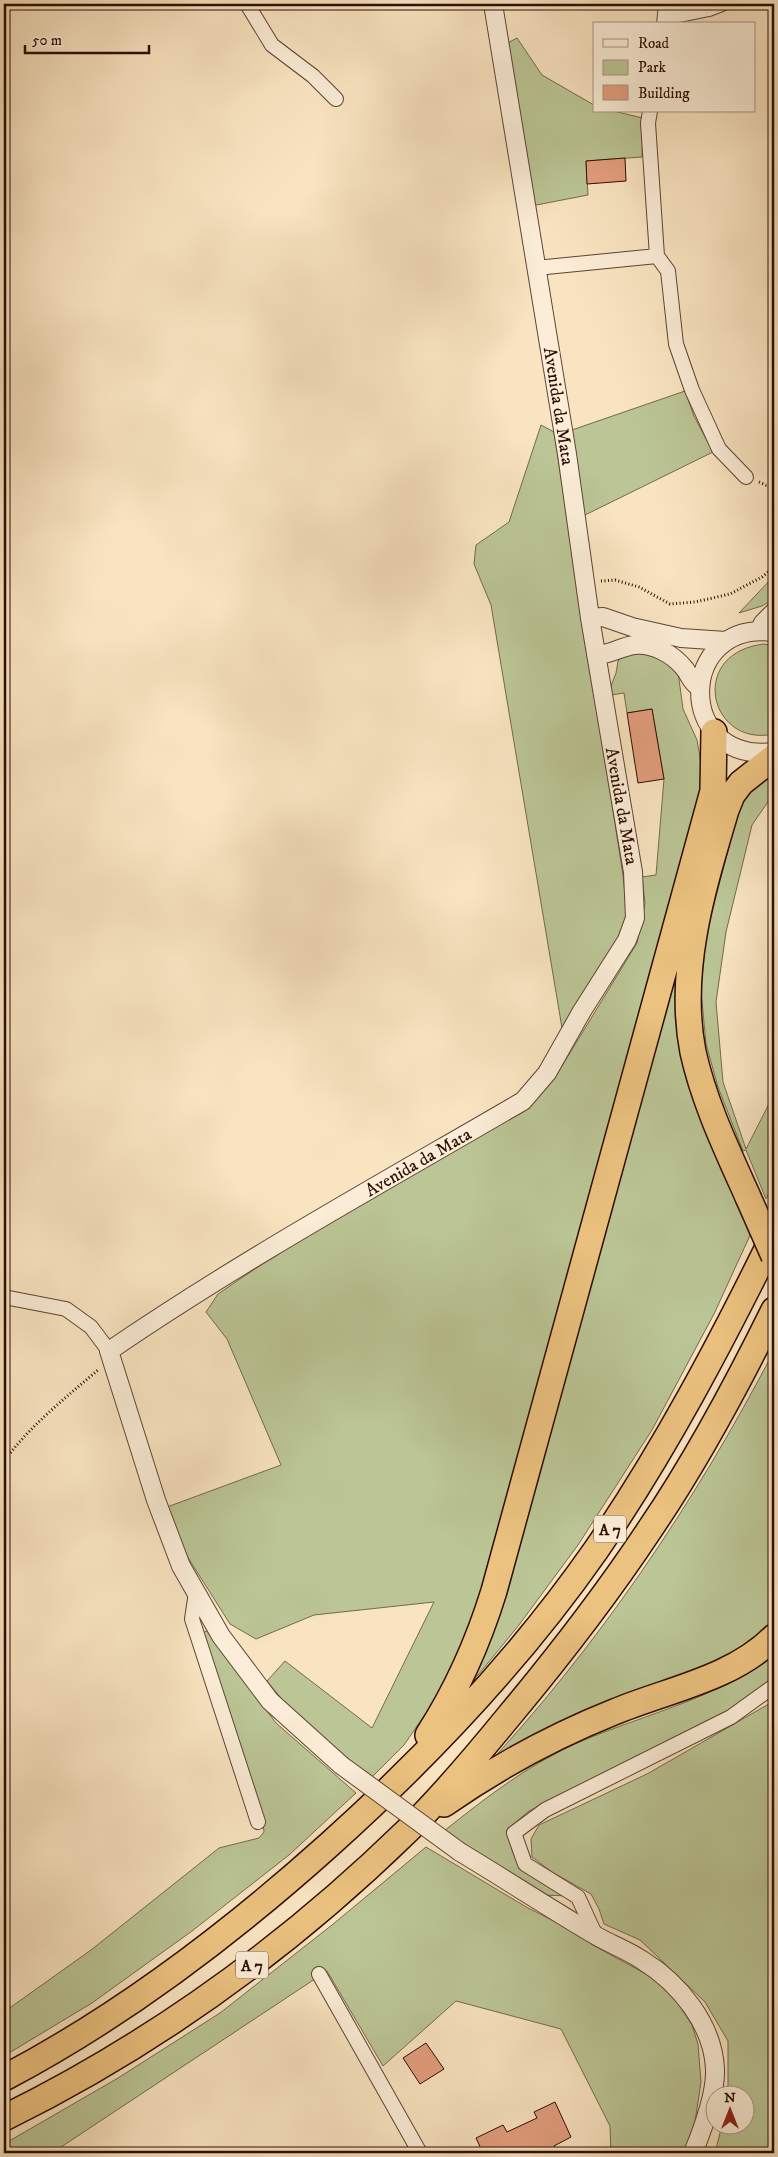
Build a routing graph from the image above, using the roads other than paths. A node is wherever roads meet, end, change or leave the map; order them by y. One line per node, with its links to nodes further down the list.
1 (247, 4): 6 (street)
2 (493, 4): 9 (street, Avenida da Mata)
3 (666, 4): 5 (street)
4 (722, 4): 5 (street)
5 (664, 21)
6 (336, 99)
7 (650, 112): 8 (street)
8 (657, 256): 9 (street); 10 (street)
9 (536, 268): 12 (street, Avenida da Mata)
10 (746, 477)
11 (774, 612): 13 (street)
12 (590, 618): 14 (street); 15 (street, Avenida da Mata)
13 (767, 631): 14 (street)
14 (726, 641): 16 (street)
15 (596, 656): 16 (street); 24 (street, Avenida da Mata)
16 (699, 687): 17 (street)
17 (714, 732): 18 (street); 28 (highway)
18 (774, 752)
19 (774, 757): 21 (highway, bridge)
20 (774, 1235): 28 (highway, A 7)
21 (774, 1256)
22 (4, 1296): 24 (street)
23 (774, 1310): 30 (highway, A 7)
24 (110, 1355): 25 (street)
25 (196, 1592): 29 (street); 31 (street, bridge)
26 (774, 1637): 30 (highway)
27 (774, 1686): 31 (street)
28 (394, 1785): 33 (highway, A 7)
29 (258, 1822)
30 (410, 1829): 34 (highway, A 7)
31 (596, 1936): 36 (street)
32 (319, 1974): 35 (street)
33 (4, 2078)
34 (4, 2118)
35 (420, 2153)
36 (693, 2153)

